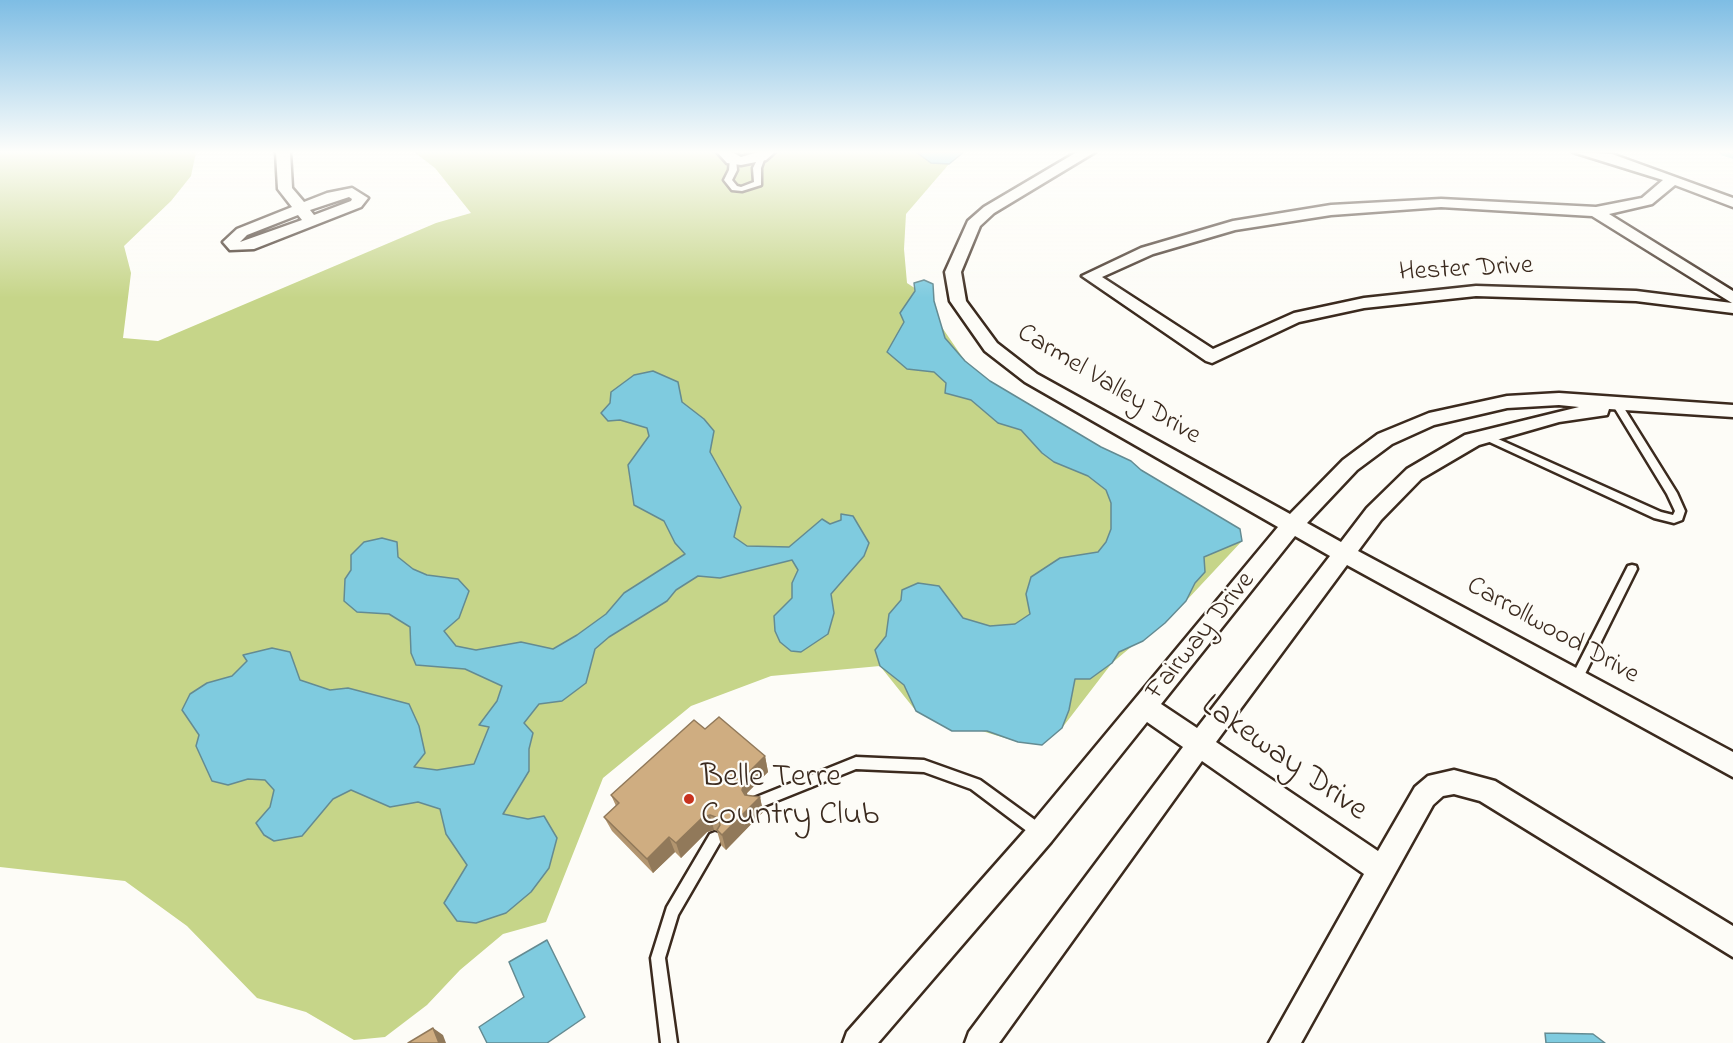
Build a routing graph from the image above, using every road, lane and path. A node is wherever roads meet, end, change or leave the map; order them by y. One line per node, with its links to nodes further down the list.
1 (294, 201): 6 (street)
2 (323, 201): 6 (street)
3 (359, 201): 8 (street)
4 (1004, 201): 14 (street, Carmel Valley Drive)
5 (1647, 201): 7 (street)
6 (300, 209): 8 (street); 8 (street)
7 (1596, 212): 9 (street); 10 (street, Hester Drive)
8 (312, 221)
9 (1733, 297)
10 (1733, 308)
11 (1625, 404): 12 (street, Fairway Drive); 13 (street, Fairway Drive); 13 (lane); 14 (street, Fairway Drive)
12 (1733, 411)
13 (1484, 436): 15 (street, Fairway Drive)
14 (1292, 525): 15 (street, Carmel Valley Drive); 18 (street, Fairway Drive)
15 (1343, 552): 17 (street, Carrollwood Drive); 19 (street, Fairway Drive)
16 (1632, 569): 17 (lane)
17 (1576, 680): 20 (street, Carrollwood Drive)
18 (1145, 707): 19 (street, Lakeway Drive); 22 (street, Fairway Drive)
19 (1199, 745): 24 (street, Lakeway Drive); 28 (street, Fairway Drive)
20 (1733, 765)
21 (754, 804): 22 (lane)
22 (1041, 833): 27 (street, Fairway Drive)
23 (715, 839): 26 (lane)
24 (1382, 870): 25 (street); 29 (street)
25 (1733, 942)
26 (669, 1043)
27 (858, 1043)
28 (981, 1043)
29 (1284, 1043)

